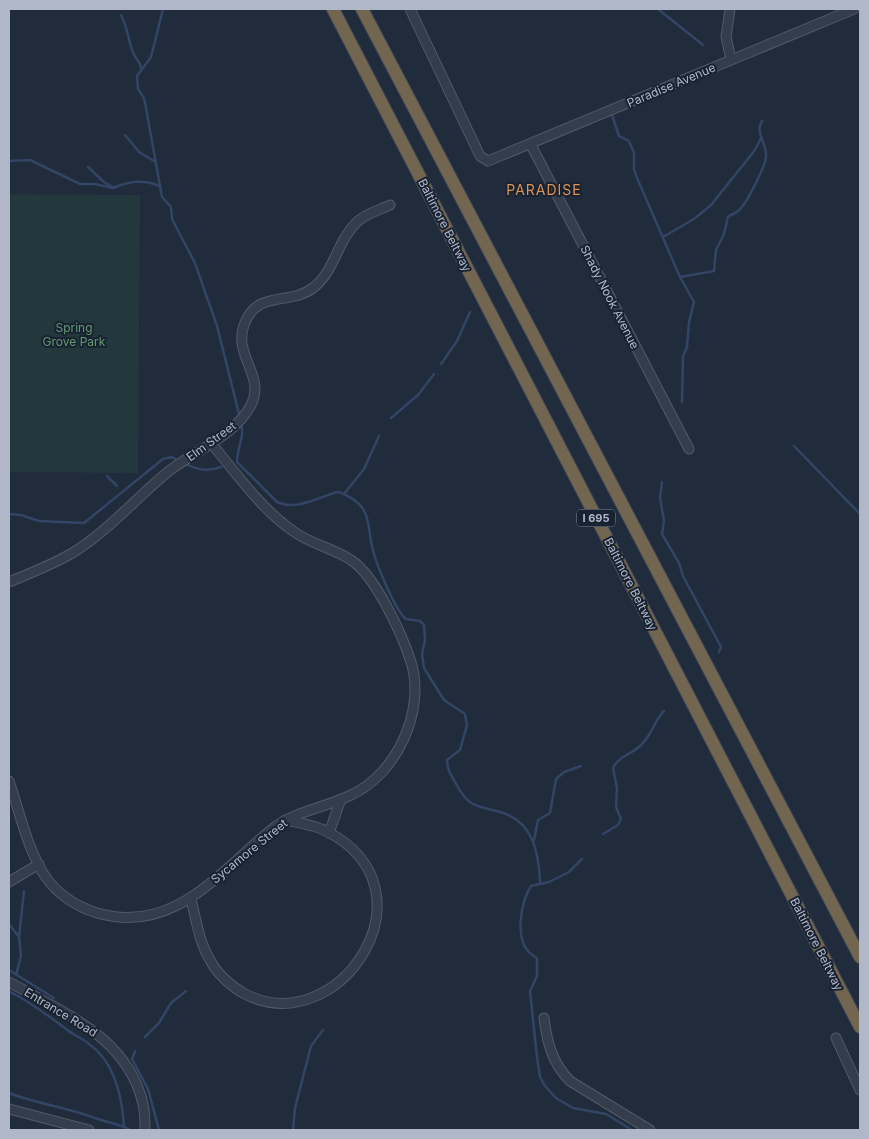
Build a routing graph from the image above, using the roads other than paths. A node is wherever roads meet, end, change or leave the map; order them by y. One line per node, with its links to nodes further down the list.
1 (333, 9): 22 (highway, Baltimore Beltway / I 695)
2 (362, 9): 19 (highway, I 695)
3 (410, 9): 7 (street, Paradise Avenue)
4 (730, 9): 6 (street)
5 (854, 9): 6 (street, Paradise Avenue)
6 (731, 59): 7 (street, Paradise Avenue)
7 (531, 145): 10 (street, Shady Nook Avenue)
8 (390, 205): 9 (street, Elm Street)
9 (211, 443): 11 (street, Elm Street); 13 (street, Sycamore Street)
10 (689, 450)
11 (9, 582)
12 (9, 781): 16 (street, Sycamore Street)
13 (341, 799): 14 (street, Sycamore Street); 15 (street)
14 (284, 820): 15 (street); 18 (street, Sycamore Street)
15 (329, 833): 18 (street)
16 (39, 864): 17 (street); 18 (street, Sycamore Street)
17 (9, 882)
18 (191, 899)
19 (860, 957)
20 (9, 982): 26 (street, Entrance Road)
21 (544, 1018): 28 (street)
22 (860, 1027)
23 (836, 1038): 24 (street)
24 (860, 1090)
25 (9, 1109): 27 (street)
26 (145, 1129)
27 (89, 1130)
28 (650, 1130)

